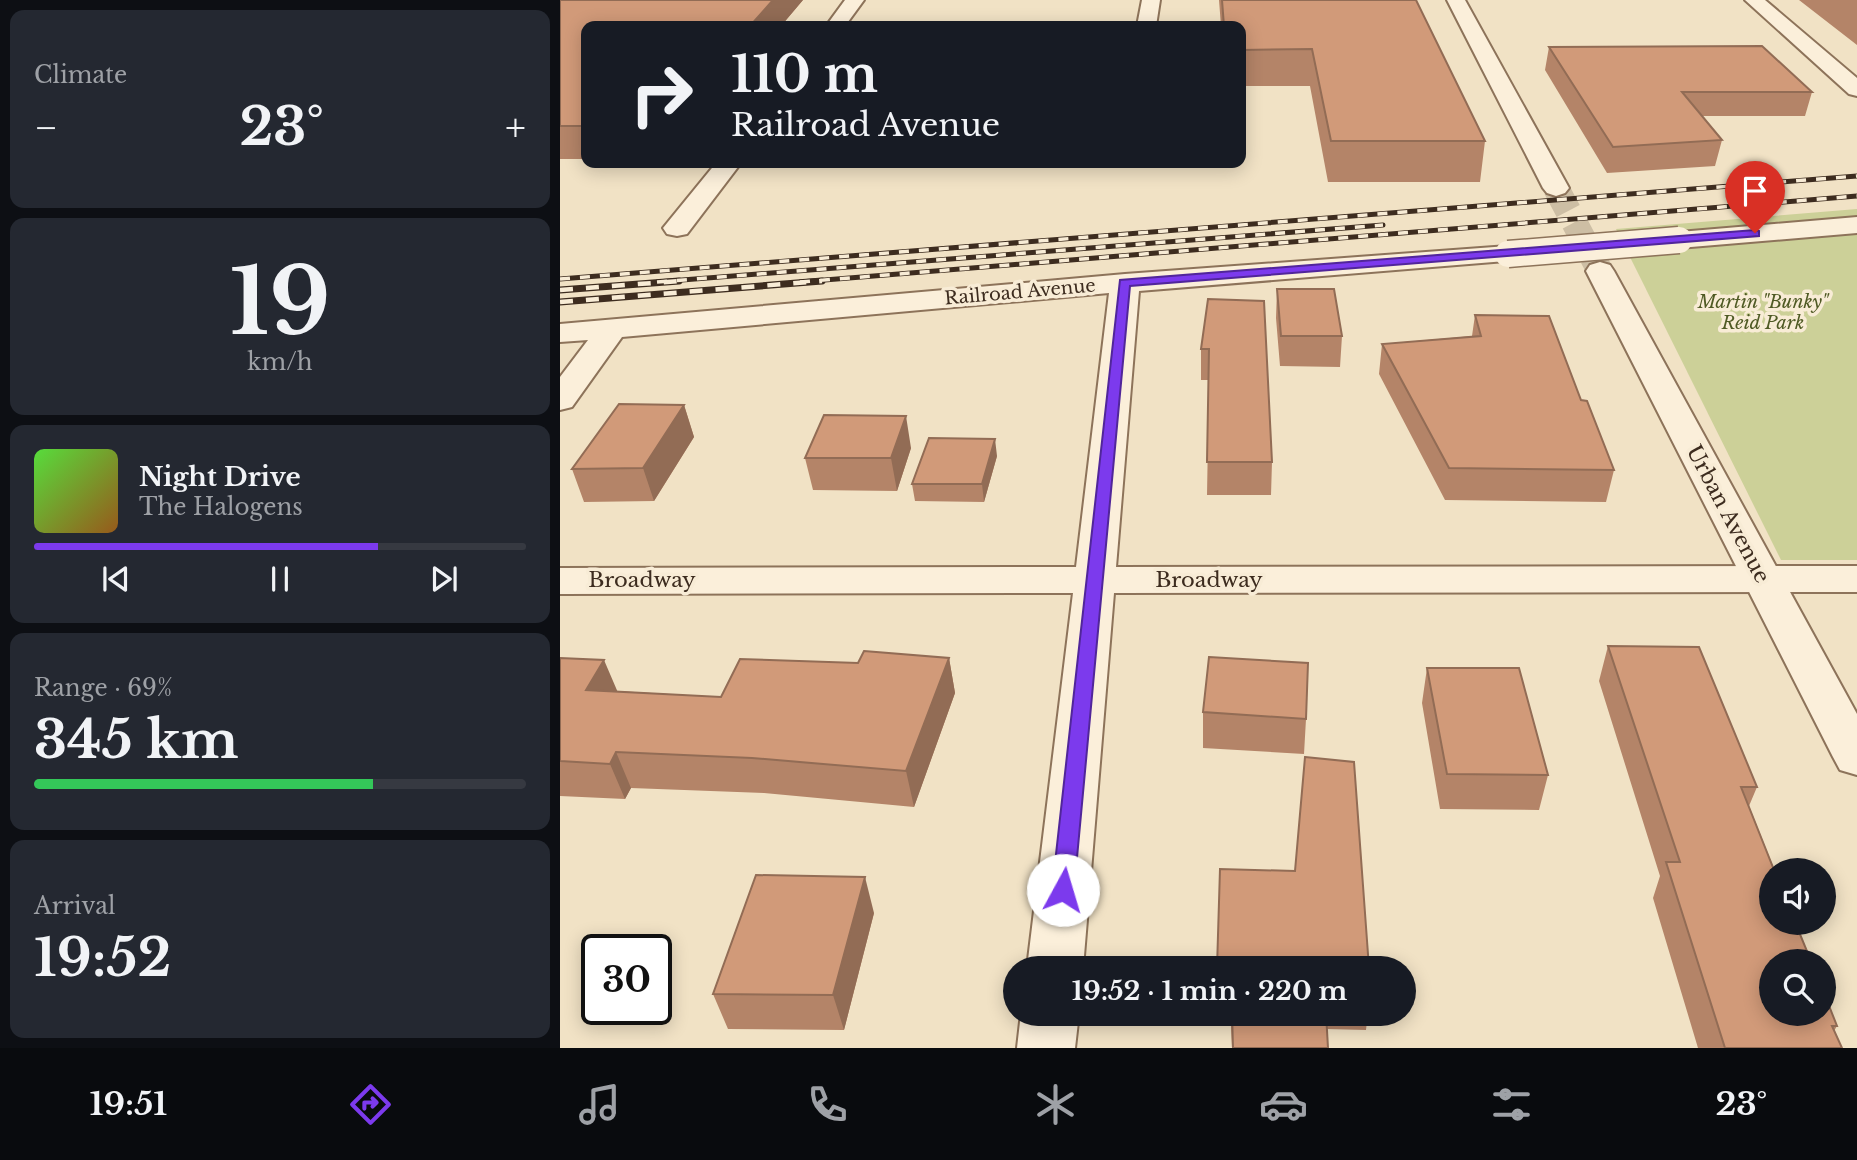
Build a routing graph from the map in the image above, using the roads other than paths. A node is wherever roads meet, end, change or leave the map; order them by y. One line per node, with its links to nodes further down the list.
1 (855, 0): 5 (street)
2 (1151, 0): 6 (street)
3 (1456, 0): 9 (street)
4 (1754, 0): 7 (street)
5 (839, 21)
6 (1148, 21)
7 (1857, 89)
8 (725, 168): 11 (street)
9 (1556, 188)
10 (1857, 225): 13 (street, Railroad Avenue, bridge)
11 (677, 228)
12 (1600, 271): 17 (street, Urban Avenue)
13 (1125, 283): 14 (street, Railroad Avenue); 19 (street)
14 (613, 328): 15 (street, Railroad Avenue); 16 (street)
15 (560, 332)
16 (560, 400)
17 (1762, 579): 18 (street, Broadway); 19 (street, Broadway); 21 (street, Urban Avenue)
18 (1857, 579)
19 (1095, 580): 20 (street, Broadway); 22 (street)
20 (560, 581)
21 (1857, 757)
22 (1056, 956)
23 (1049, 1026): 24 (street)
24 (1046, 1048)

